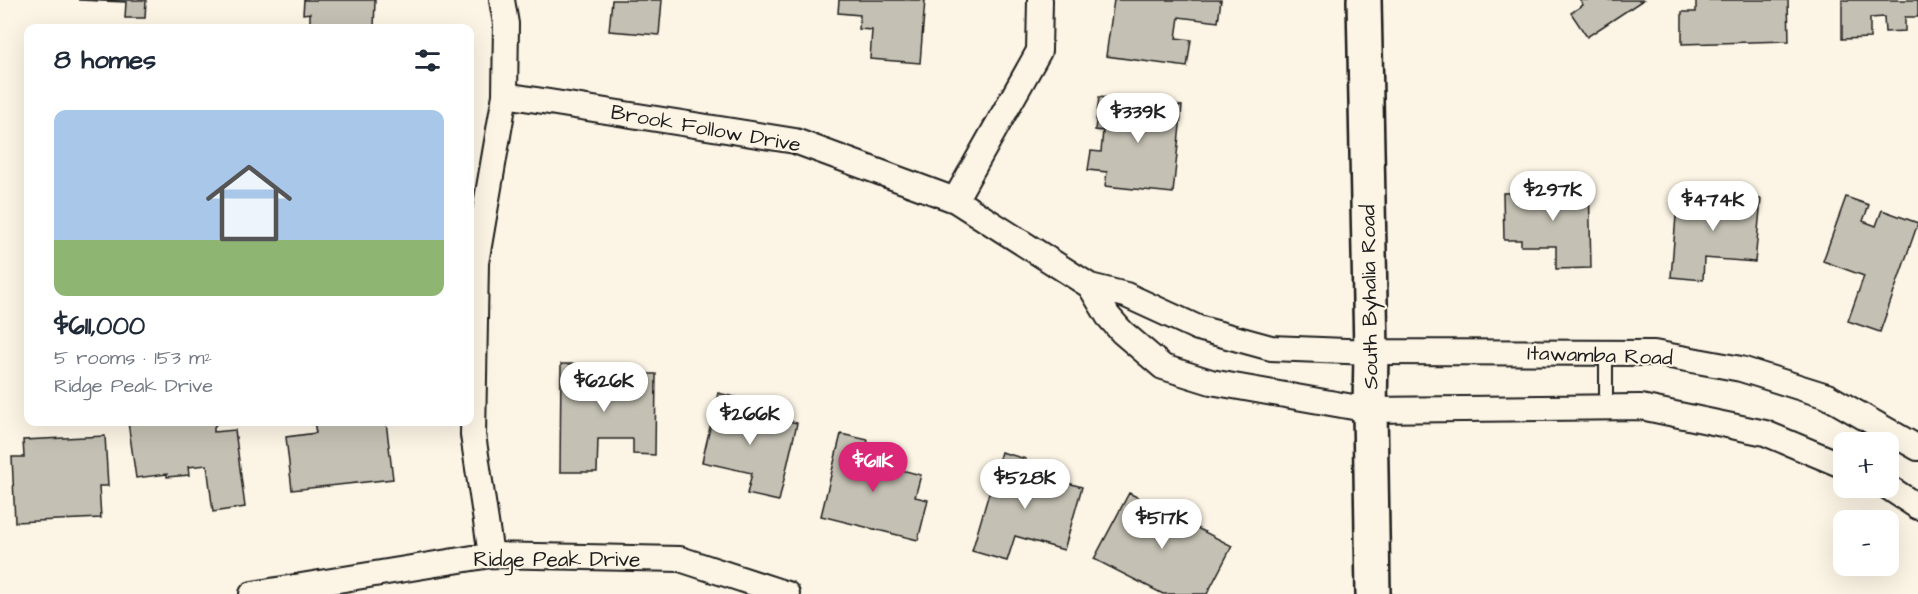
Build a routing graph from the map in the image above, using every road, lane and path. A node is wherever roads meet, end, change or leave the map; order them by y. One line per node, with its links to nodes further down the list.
1 (501, 0): 4 (street)
2 (1040, 0): 5 (street)
3 (1364, 0): 8 (main road, South Byhalia Road)
4 (506, 95): 5 (street, Brook Follow Drive); 9 (street)
5 (956, 200): 6 (street, Brook Follow Drive)
6 (1090, 286): 8 (street, Brook Follow Drive); 11 (street, Brook Follow Drive)
7 (1606, 351): 8 (street, Itawamba Road); 10 (lane); 13 (street, Itawamba Road)
8 (1371, 352): 11 (main road, South Byhalia Road)
9 (474, 378)
10 (1606, 407): 11 (street); 14 (street)
11 (1370, 410): 20 (main road, South Byhalia Road)
12 (473, 426): 17 (street)
13 (1918, 448)
14 (1833, 461)
15 (1899, 494): 16 (street)
16 (1918, 507)
17 (491, 555): 18 (street, Ridge Peak Drive); 19 (street, Ridge Peak Drive)
18 (252, 594)
19 (787, 594)
20 (1373, 594)

